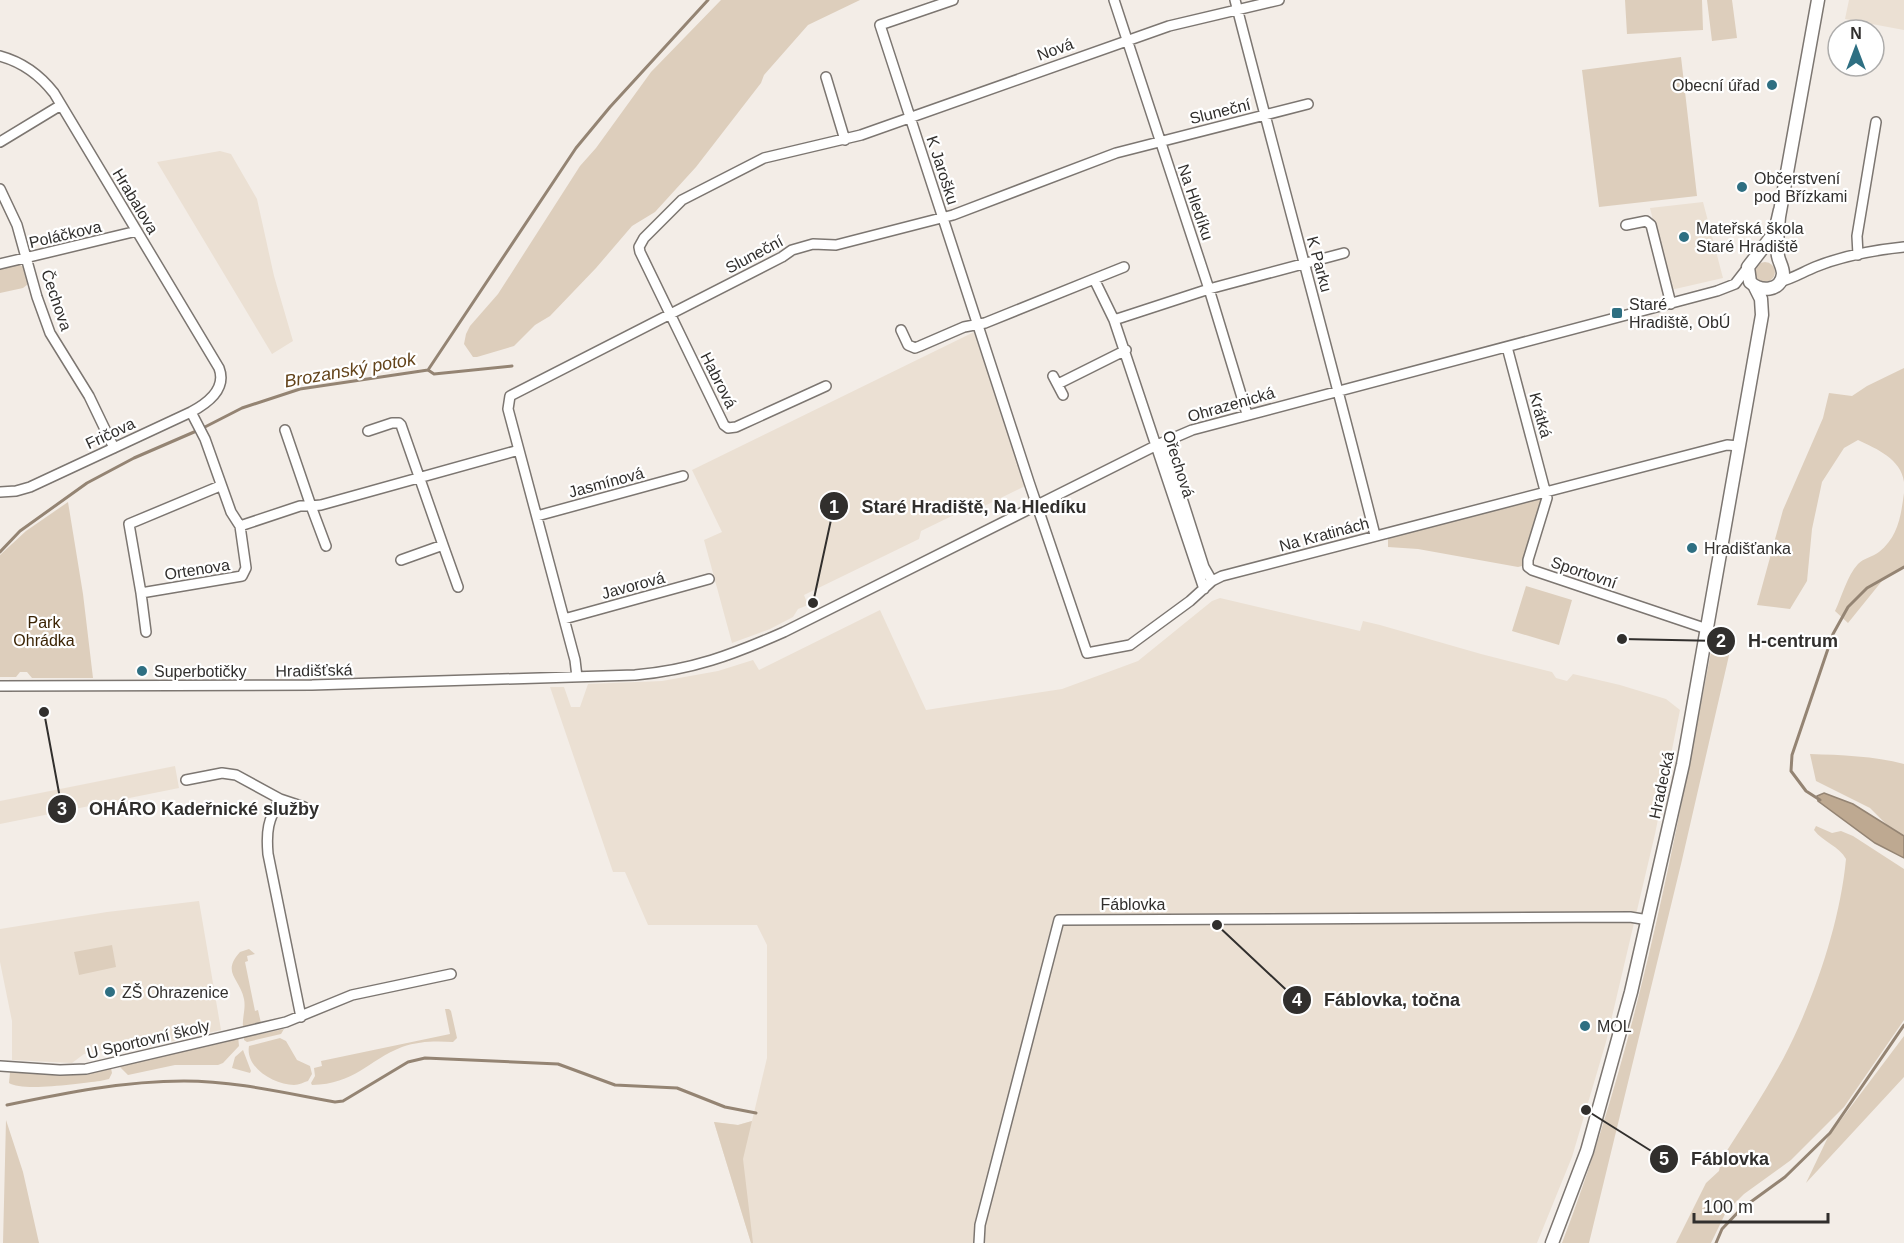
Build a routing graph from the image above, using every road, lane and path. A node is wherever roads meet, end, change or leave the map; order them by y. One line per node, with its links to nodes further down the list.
1 (952, 0): 13 (street, K Jarošku)
2 (1114, 0): 7 (street, Na Hledíku)
3 (1235, 0): 6 (street, K Parku)
4 (1279, 0): 6 (street, Nová)
5 (1818, 0): 19 (main road)
6 (1238, 10): 7 (street, Nová); 12 (street, K Parku)
7 (1127, 40): 13 (street, Nová); 16 (street, Na Hledíku)
8 (0, 56): 11 (street, Hrabalova)
9 (826, 77): 15 (street)
10 (1308, 104): 12 (street, Sluneční)
11 (61, 105): 17 (street); 22 (street, Hrabalova)
12 (1264, 115): 16 (street, Sluneční); 28 (street, K Parku)
13 (910, 117): 15 (street, Nová); 20 (street, K Jarošku)
14 (1876, 122): 25 (street)
15 (845, 140): 39 (street, Nová)
16 (1159, 141): 20 (street, Sluneční); 36 (street, Na Hledíku)
17 (0, 142)
18 (0, 189): 26 (street, Čechova)
19 (1780, 210): 27 (main road); 30 (main road)
20 (943, 218): 39 (street, Sluneční); 41 (street, K Jarošku)
21 (1626, 225): 38 (street)
22 (137, 231): 26 (street, Poláčkova); 46 (street, Hrabalova)
23 (1904, 247): 25 (street)
24 (1344, 253): 28 (street)
25 (1858, 255): 31 (street)
26 (27, 258): 29 (street, Poláčkova); 56 (street, Čechova)
27 (1751, 262): 30 (main road); 35 (main road); 37 (street, Ohrazenická)
28 (1304, 263): 36 (street); 48 (street, K Parku)
29 (0, 264)
30 (1780, 264): 31 (street); 34 (main road)
31 (1818, 266): 34 (street)
32 (1124, 267): 33 (street)
33 (1094, 279): 40 (street, Ořechová); 41 (street)
34 (1777, 284): 35 (main road); 42 (main road, Hradecká)
35 (1754, 286): 37 (street, Ohrazenická); 42 (main road, Hradecká)
36 (1209, 289): 40 (street); 51 (street, Na Hledíku)
37 (1717, 291): 38 (street, Ohrazenická)
38 (1671, 304): 44 (street, Ohrazenická)
39 (669, 314): 47 (street, Habrová); 57 (street, Sluneční)
40 (1114, 320): 45 (street, Ořechová)
41 (978, 324): 43 (street); 63 (street, K Jarošku)
42 (1760, 324): 55 (main road, Hradecká)
43 (901, 330)
44 (1507, 347): 48 (street, Ohrazenická); 61 (street, Krátká)
45 (1126, 350): 49 (street); 54 (street, Ořechová)
46 (220, 383): 50 (street, Fričova)
47 (826, 386)
48 (1339, 390): 51 (street, Ohrazenická); 67 (street, K Parku)
49 (1063, 395)
50 (191, 412): 56 (street, Fričova); 60 (street, Ortenova)
51 (1247, 414): 54 (street, Ohrazenická)
52 (285, 430): 64 (street)
53 (368, 431): 59 (street)
54 (1161, 444): 63 (street, Ohrazenická); 72 (street, Ořechová); 74 (street, Ořechová)
55 (1739, 446): 61 (street, Na Kratinách); 77 (main road, Hradecká)
56 (114, 448): 62 (street, Fričova)
57 (519, 450): 59 (street); 65 (street, Sluneční)
58 (683, 476): 65 (street, Jasmínová)
59 (419, 479): 64 (street); 68 (street)
60 (220, 486): 66 (street, Ortenova); 75 (street)
61 (1546, 491): 67 (street, Na Kratinách); 77 (street, Sportovní)
62 (0, 492)
63 (1037, 505): 74 (street, Na Kratinách); 79 (street, Ohrazenická)
64 (311, 506): 66 (street); 69 (street)
65 (537, 516): 76 (street, Sluneční)
66 (240, 526): 75 (street, Ortenova)
67 (1375, 535): 72 (street, Na Kratinách)
68 (443, 545): 70 (street); 73 (street)
69 (326, 546)
70 (400, 560)
71 (709, 579): 76 (street, Javorová)
72 (1212, 581): 74 (street, Na Kratinách)
73 (458, 586)
74 (1204, 589)
75 (141, 593): 78 (street)
76 (564, 619): 79 (street, Sluneční)
77 (1707, 629): 84 (main road, Hradecká)
78 (146, 632)
79 (577, 677): 80 (street, Hradišťská)
80 (0, 686)
81 (186, 780): 82 (street)
82 (280, 800): 83 (street); 86 (street)
83 (304, 807)
84 (1648, 920): 88 (street, Fáblovka); 89 (main road, Hradecká)
85 (451, 974): 86 (street, U Sportovní školy)
86 (301, 1017): 87 (street, U Sportovní školy)
87 (0, 1066)
88 (978, 1243)
89 (1552, 1243)

